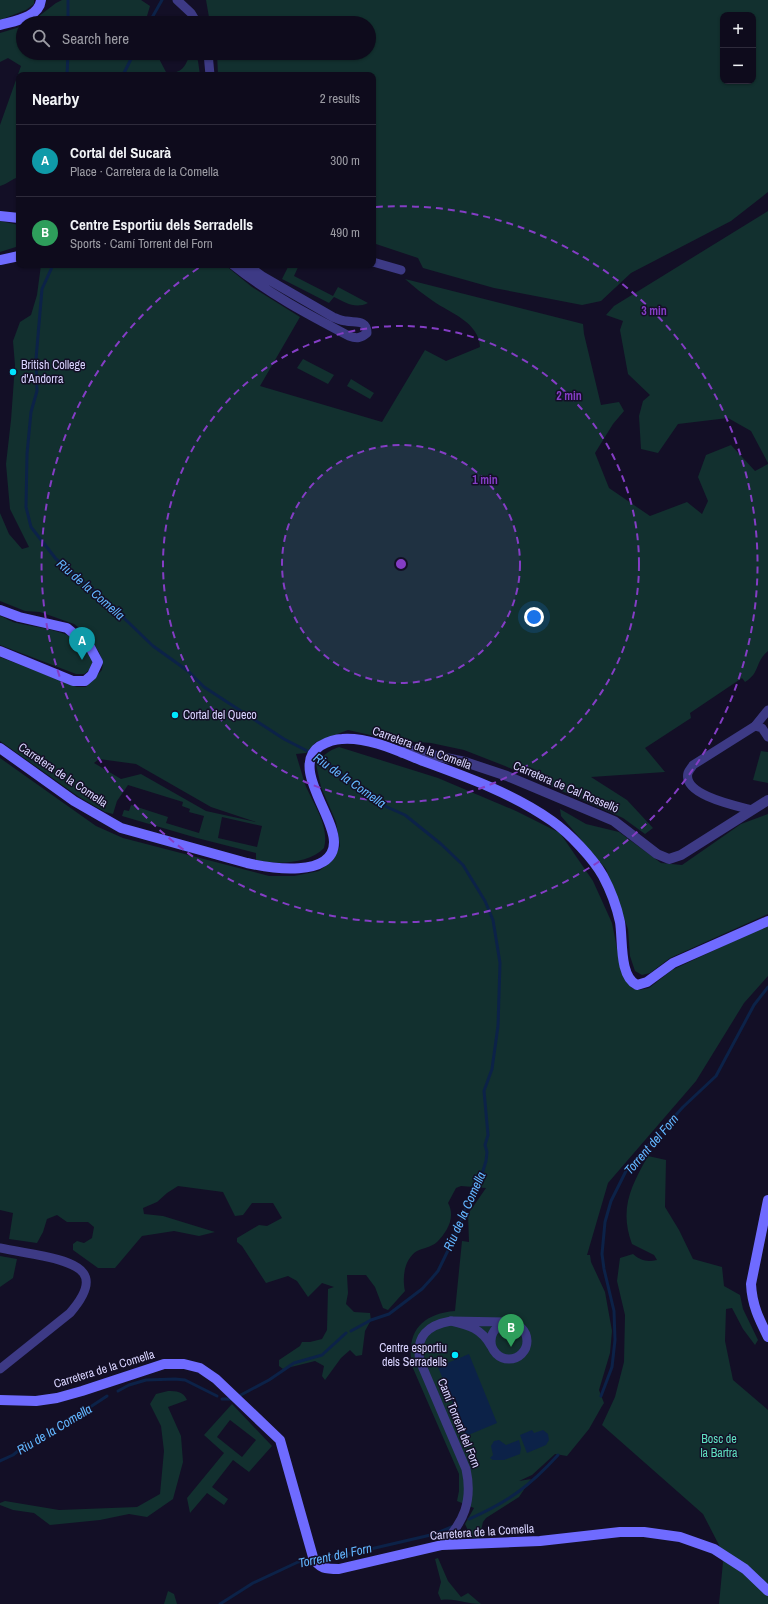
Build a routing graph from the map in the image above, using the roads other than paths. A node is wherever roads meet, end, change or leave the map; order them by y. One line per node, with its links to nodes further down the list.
1 (41, 0): 3 (main road)
2 (177, 0): 4 (street)
3 (29, 16)
4 (194, 16)
5 (16, 20): 6 (main road)
6 (0, 25)
7 (209, 60): 8 (street)
8 (210, 72)
9 (0, 216): 10 (main road)
10 (16, 218)
11 (16, 257): 12 (main road)
12 (0, 260)
13 (376, 263): 16 (street)
14 (237, 268): 15 (street)
15 (251, 268)
16 (401, 270)
17 (0, 610): 18 (main road)
18 (0, 650)
19 (768, 710): 21 (street)
20 (768, 722): 21 (street)
21 (755, 726): 22 (street); 26 (street)
22 (768, 737)
23 (0, 748): 24 (main road, Carretera de la Comella)
24 (402, 753): 26 (street, Carretera de Cal Rosselló); 27 (main road, Carretera de la Comella)
25 (768, 800): 26 (street, Carretera de Cal Rosselló)
26 (752, 810)
27 (768, 921)
28 (768, 1200): 32 (main road)
29 (0, 1248): 34 (street)
30 (451, 1321): 31 (street); 33 (street); 36 (street, Camí Torrent del Forn)
31 (508, 1322): 33 (street); 33 (street)
32 (768, 1337)
33 (493, 1349)
34 (0, 1369)
35 (0, 1400): 36 (main road, Carretera de la Comella)
36 (442, 1546): 37 (main road, Carretera de la Comella)
37 (768, 1591)

